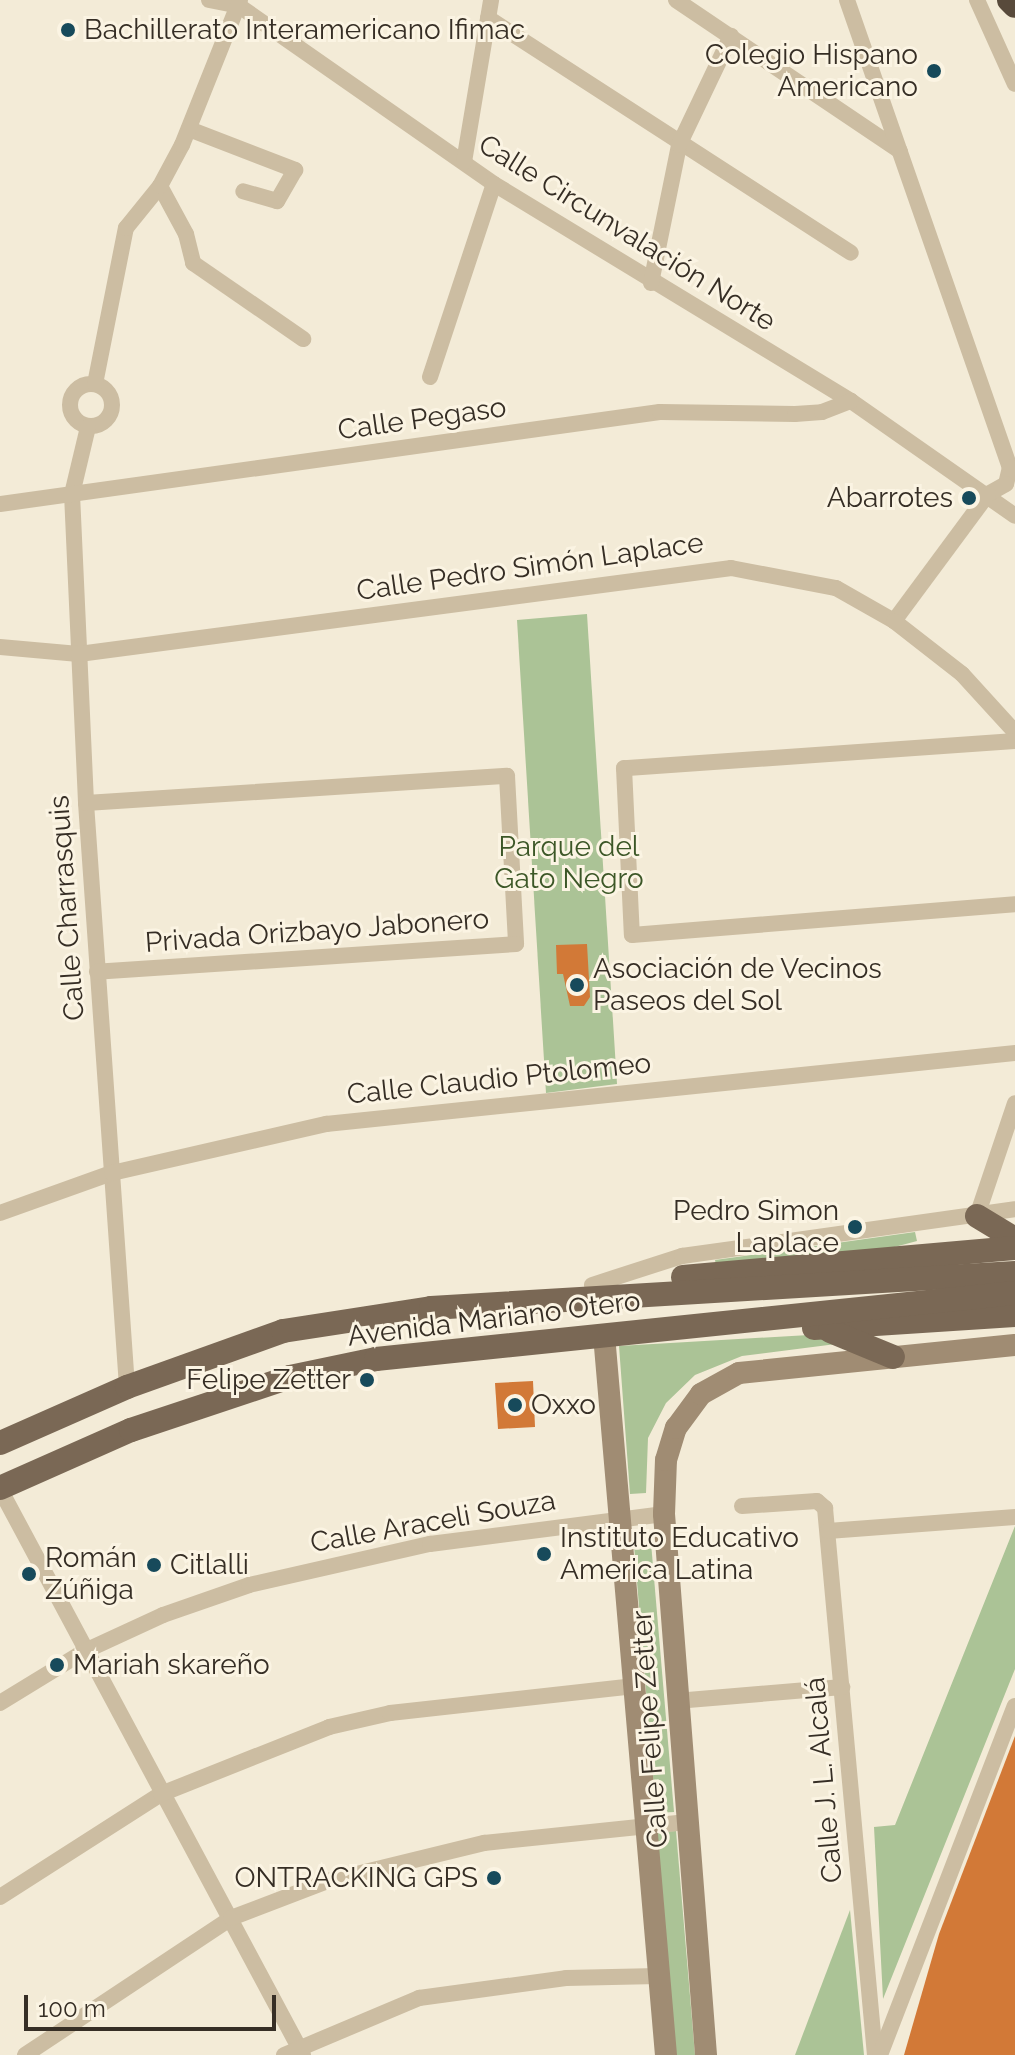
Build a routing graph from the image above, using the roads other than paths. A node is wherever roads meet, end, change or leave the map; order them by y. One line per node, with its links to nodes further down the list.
1 (209, 0): 7 (street, Calle Circunvalación Norte)
2 (491, 0): 9 (street)
3 (676, 0): 10 (street)
4 (847, 0): 14 (street)
5 (977, 0): 11 (street)
6 (1009, 0): 8 (highway)
7 (240, 3): 12 (street); 15 (street, Calle Circunvalación Norte)
8 (1015, 6)
9 (488, 18): 13 (street); 15 (street)
10 (731, 36): 13 (street); 14 (street)
11 (1014, 84)
12 (189, 129): 17 (street); 18 (street)
13 (679, 145): 19 (street); 20 (street)
14 (900, 151): 27 (street)
15 (464, 162): 16 (street, Calle Circunvalación Norte)
16 (494, 184): 20 (street, Calle Circunvalación Norte); 22 (street)
17 (160, 186): 21 (street); 23 (street)
18 (243, 191)
19 (851, 253)
20 (651, 283): 24 (street, Calle Circunvalación Norte)
21 (303, 339)
22 (430, 377)
23 (95, 384): 25 (street); 25 (street)
24 (851, 401): 26 (street, Calle Pegaso); 27 (street, Calle Circunvalación Norte)
25 (88, 427): 26 (street, Calle Charrasquis)
26 (72, 494): 28 (street, Calle Pegaso); 32 (street, Calle Charrasquis)
27 (988, 494): 29 (street, Calle Circunvalación Norte); 30 (street)
28 (0, 504)
29 (1015, 516)
30 (894, 621): 32 (street, Calle Pedro Simón Laplace); 33 (street, Calle Pedro Simón Laplace)
31 (0, 647): 32 (street, Calle Pedro Simón Laplace)
32 (79, 654): 35 (street, Calle Charrasquis)
33 (1015, 732)
34 (1015, 741): 36 (street)
35 (86, 803): 37 (street, Calle Charrasquis); 37 (street, Privada Orizbayo Jabonero)
36 (1015, 904)
37 (97, 972): 40 (street, Calle Charrasquis)
38 (1015, 1053): 40 (street, Calle Claudio Ptolomeo)
39 (1015, 1103): 43 (street)
40 (112, 1173): 42 (street, Calle Claudio Ptolomeo); 57 (street, Calle Charrasquis)
41 (1015, 1209): 43 (street)
42 (0, 1213)
43 (977, 1216): 44 (main road); 47 (street)
44 (1015, 1239)
45 (1015, 1248): 47 (main road)
46 (1015, 1273): 48 (main road, Avenida Mariano Otero)
47 (592, 1285): 50 (main road)
48 (923, 1290): 49 (main road, Avenida Mariano Otero); 50 (main road, Avenida Mariano Otero); 53 (main road, Avenida Mariano Otero)
49 (1015, 1293)
50 (539, 1301): 57 (main road, Avenida Mariano Otero)
51 (1015, 1315): 52 (main road)
52 (821, 1328): 53 (main road); 56 (main road)
53 (667, 1329): 54 (main road, Avenida Mariano Otero)
54 (604, 1335): 59 (main road, Avenida Mariano Otero); 63 (main road, Calle Felipe Zetter)
55 (1015, 1345): 56 (main road, Calle Felipe Zetter)
56 (893, 1357): 61 (main road, Calle Felipe Zetter)
57 (127, 1387): 58 (main road, Avenida Mariano Otero)
58 (0, 1443)
59 (0, 1488): 65 (street)
60 (742, 1506): 64 (street, Calle J. L. Alcalá)
61 (664, 1514): 63 (street, Calle Araceli Souza); 68 (main road, Calle Felipe Zetter)
62 (1015, 1517): 64 (street)
63 (619, 1519): 65 (street, Calle Araceli Souza); 66 (main road, Calle Felipe Zetter)
64 (828, 1531): 67 (street, Calle J. L. Alcalá)
65 (85, 1651): 69 (street, Calle Araceli Souza); 71 (street)
66 (633, 1686): 71 (street); 73 (main road, Calle Felipe Zetter)
67 (842, 1687): 68 (street); 81 (street, Calle J. L. Alcalá)
68 (676, 1701): 72 (main road, Calle Felipe Zetter)
69 (0, 1703)
70 (1015, 1706): 81 (street)
71 (161, 1794): 74 (street); 75 (street)
72 (687, 1822): 73 (street); 80 (main road, Calle Felipe Zetter)
73 (646, 1825): 75 (street); 76 (main road, Calle Felipe Zetter)
74 (0, 1897)
75 (231, 1918): 77 (street); 78 (street)
76 (658, 1976): 77 (street); 79 (main road, Calle Felipe Zetter)
77 (295, 2052)
78 (25, 2055)
79 (666, 2055)
80 (706, 2055)
81 (878, 2055)

